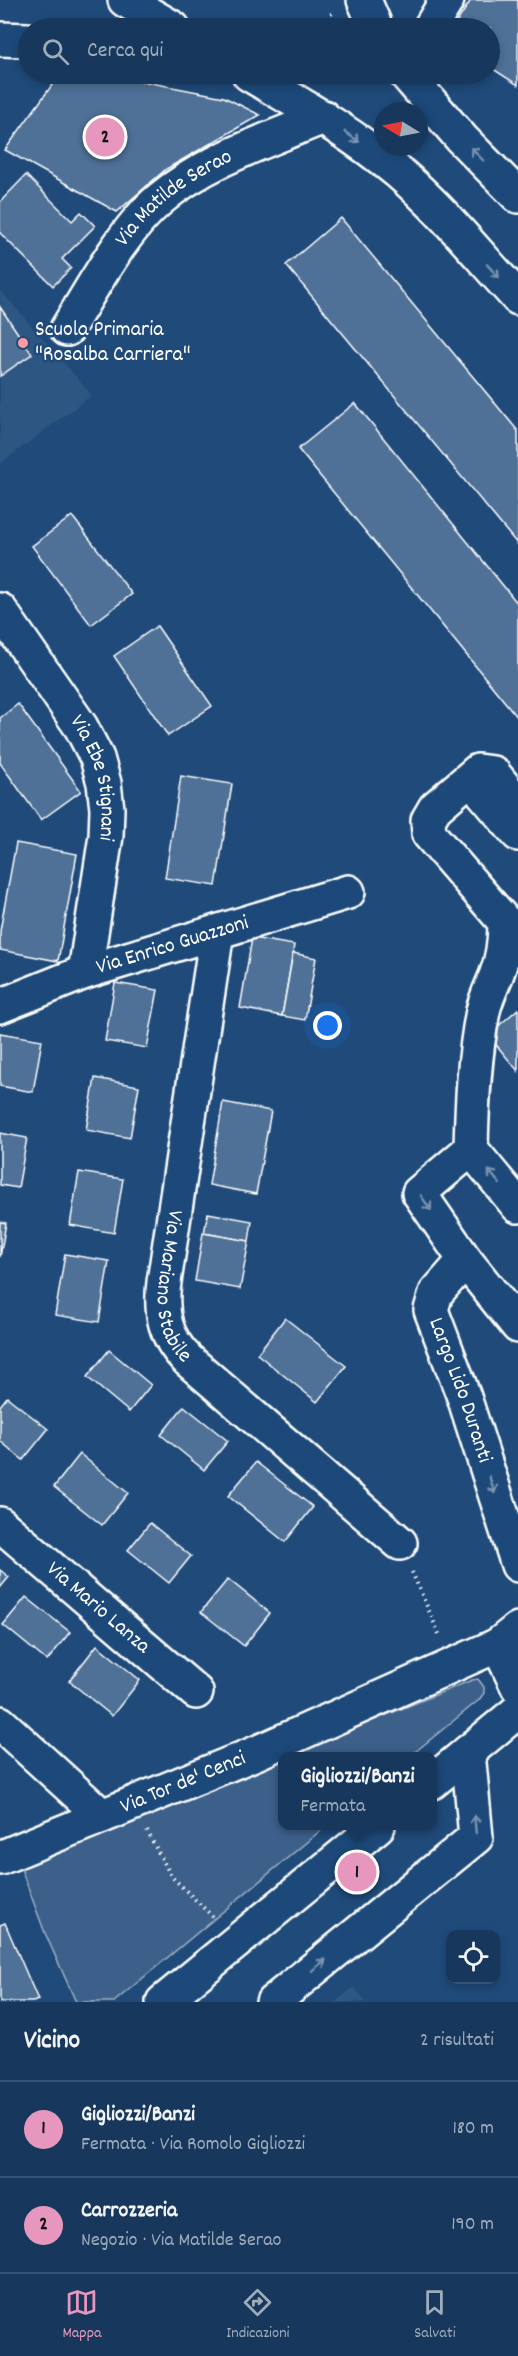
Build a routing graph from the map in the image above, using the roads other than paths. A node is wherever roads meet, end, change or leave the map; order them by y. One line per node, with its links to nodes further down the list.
1 (124, 0): 4 (street)
2 (447, 0): 6 (street)
3 (351, 4): 5 (street)
4 (156, 18)
5 (366, 18)
6 (436, 18)
7 (0, 39): 8 (street)
8 (18, 40)
9 (265, 84): 11 (street)
10 (415, 84): 12 (street, one-way to 10)
11 (323, 117): 13 (street, one-way to 13); 14 (street, Via Matilde Serao)
12 (518, 196)
13 (518, 298)
14 (67, 329)
15 (0, 610): 21 (street, Via Ebe Stignani)
16 (471, 777): 17 (street); 18 (street); 23 (street)
17 (510, 794)
18 (518, 834)
19 (348, 892): 20 (street, Via Enrico Guazzoni)
20 (217, 932): 21 (street, Via Enrico Guazzoni); 28 (street, Via Mariano Stabile)
21 (85, 972): 22 (street, Via Enrico Guazzoni)
22 (0, 1006)
23 (471, 1149): 24 (street, one-way to 23); 25 (street, one-way to 25)
24 (518, 1206)
25 (465, 1260): 26 (street); 29 (street, Largo Lido Duranti, one-way to 29)
26 (518, 1326)
27 (0, 1524): 32 (street, Via Mario Lanza)
28 (400, 1543)
29 (518, 1565)
30 (508, 1637): 31 (street); 37 (street, Via Tor de' Cenci)
31 (518, 1687)
32 (196, 1692)
33 (518, 1711): 35 (street)
34 (0, 1723): 37 (street)
35 (468, 1752): 36 (street); 41 (street, one-way to 35)
36 (437, 1778)
37 (102, 1816): 39 (street, Via Tor de' Cenci)
38 (373, 1830): 40 (street)
39 (0, 1858)
40 (163, 2002)
41 (273, 2002)

